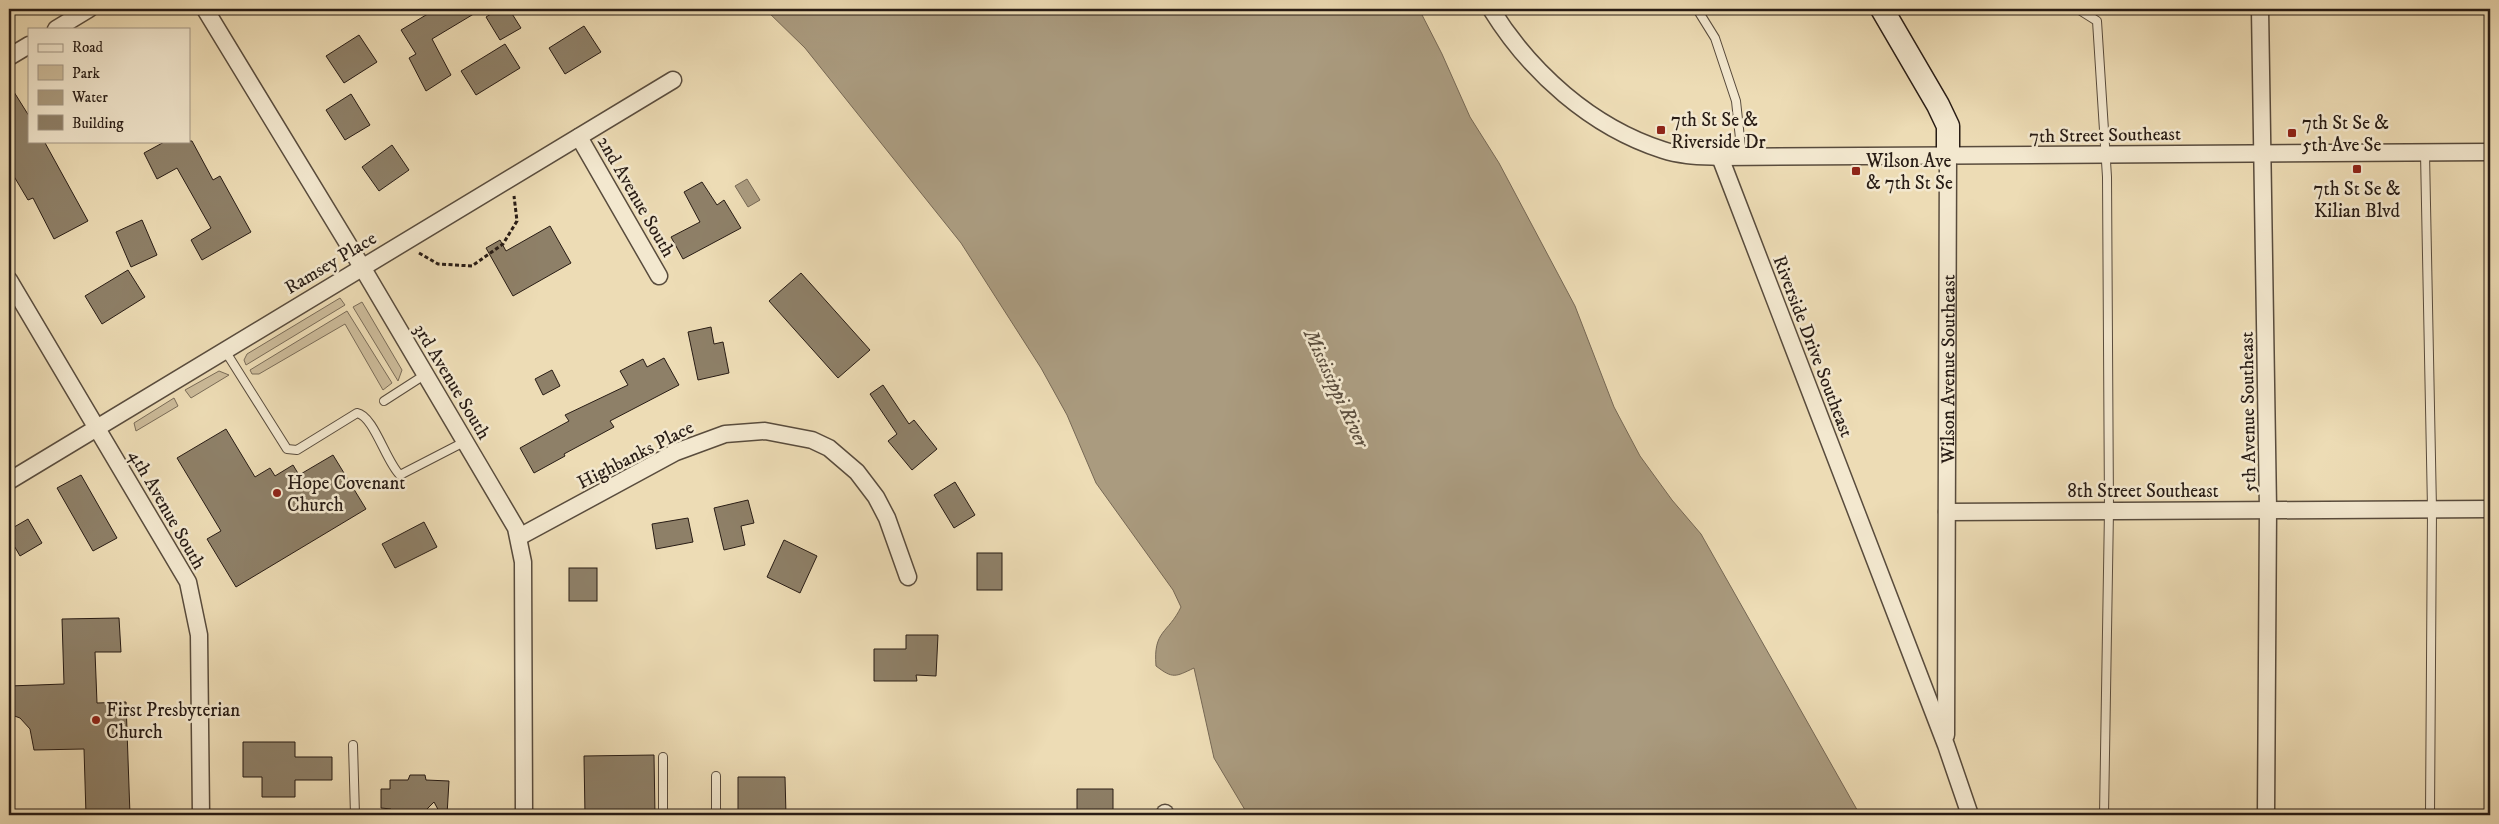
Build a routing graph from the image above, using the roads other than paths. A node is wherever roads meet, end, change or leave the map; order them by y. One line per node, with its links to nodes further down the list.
1 (89, 9): 8 (street)
2 (205, 9): 20 (street, 3rd Avenue South)
3 (1491, 9): 18 (street)
4 (1697, 9): 19 (lane)
5 (1882, 9): 17 (street, Wilson Avenue Southeast)
6 (2078, 9): 16 (lane)
7 (2260, 9): 15 (street, 5th Avenue Southeast)
8 (58, 28)
9 (28, 46): 10 (street)
10 (9, 57)
11 (673, 80): 12 (street, Ramsey Place)
12 (579, 137): 20 (street, Ramsey Place); 21 (street, 2nd Avenue South)
13 (2425, 152): 14 (street, 7th Street Southeast); 15 (street, 7th Street Southeast); 30 (lane)
14 (2490, 152)
15 (2263, 153): 16 (street, 7th Street Southeast); 29 (street, 5th Avenue Southeast)
16 (2106, 154): 17 (street, 7th Street Southeast); 32 (lane)
17 (1948, 155): 19 (street, 7th Street Southeast); 33 (street, Wilson Avenue Southeast)
18 (1720, 157): 19 (street, 7th Street Southeast); 37 (street, Riverside Drive Southeast)
19 (1742, 157)
20 (362, 267): 23 (street, Ramsey Place); 24 (street, 3rd Avenue South)
21 (659, 276)
22 (9, 280): 26 (street, 4th Avenue South)
23 (224, 350): 26 (street, Ramsey Place); 27 (lane)
24 (426, 374): 25 (lane); 27 (street, 3rd Avenue South)
25 (384, 402)
26 (96, 427): 28 (street, Ramsey Place); 40 (street, 4th Avenue South)
27 (466, 441): 34 (street, 3rd Avenue South)
28 (9, 481)
29 (2268, 509): 30 (street, 8th Street Southeast); 32 (street, 8th Street Southeast); 47 (street, 5th Avenue Southeast)
30 (2432, 509): 31 (street, 8th Street Southeast); 48 (lane)
31 (2490, 509)
32 (2109, 510): 33 (street, 8th Street Southeast); 46 (lane)
33 (1947, 512): 37 (street, Wilson Avenue Southeast)
34 (519, 537): 35 (street, Highbanks Place); 42 (street, 3rd Avenue South)
35 (908, 577)
36 (353, 745): 41 (lane)
37 (1946, 745): 45 (street, Riverside Drive Southeast)
38 (663, 757): 43 (lane)
39 (716, 776): 44 (lane)
40 (201, 815)
41 (356, 815)
42 (524, 815)
43 (663, 815)
44 (716, 815)
45 (1970, 815)
46 (2104, 815)
47 (2266, 815)
48 (2430, 815)

